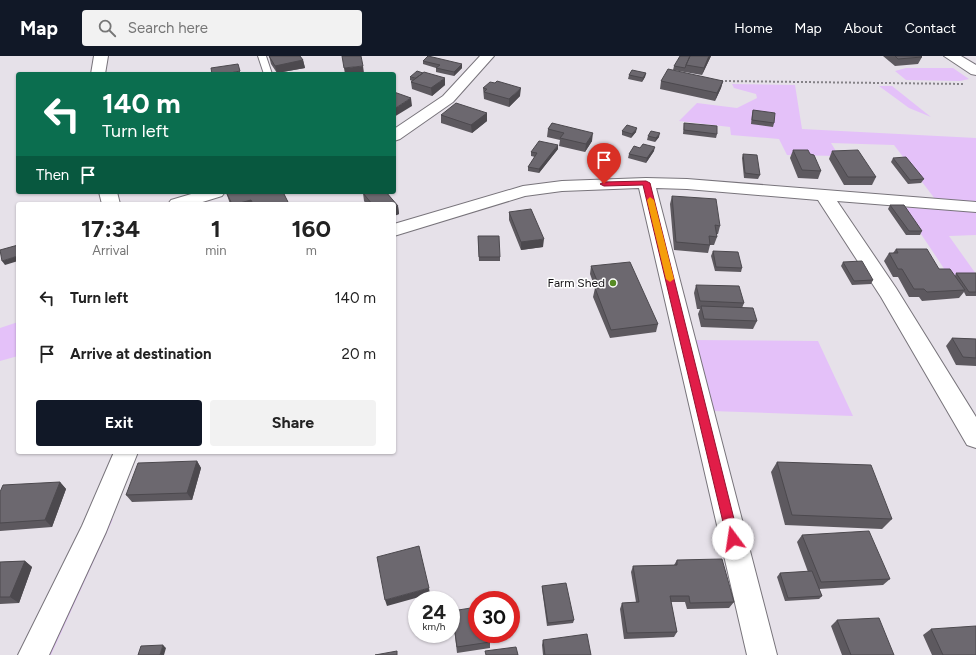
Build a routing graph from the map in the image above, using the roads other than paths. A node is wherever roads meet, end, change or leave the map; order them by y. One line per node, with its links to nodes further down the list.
1 (102, 56): 6 (street)
2 (262, 56): 7 (lane)
3 (487, 56): 8 (street)
4 (951, 56): 5 (street)
5 (976, 71)
6 (98, 72)
7 (267, 72)
8 (396, 135)
9 (646, 183): 11 (street); 14 (street); 18 (street)
10 (210, 194): 12 (street)
11 (824, 196): 13 (street); 15 (street)
12 (184, 202)
13 (976, 207)
14 (396, 229)
15 (976, 438)
16 (125, 454): 17 (street)
17 (32, 655)
18 (762, 655)

